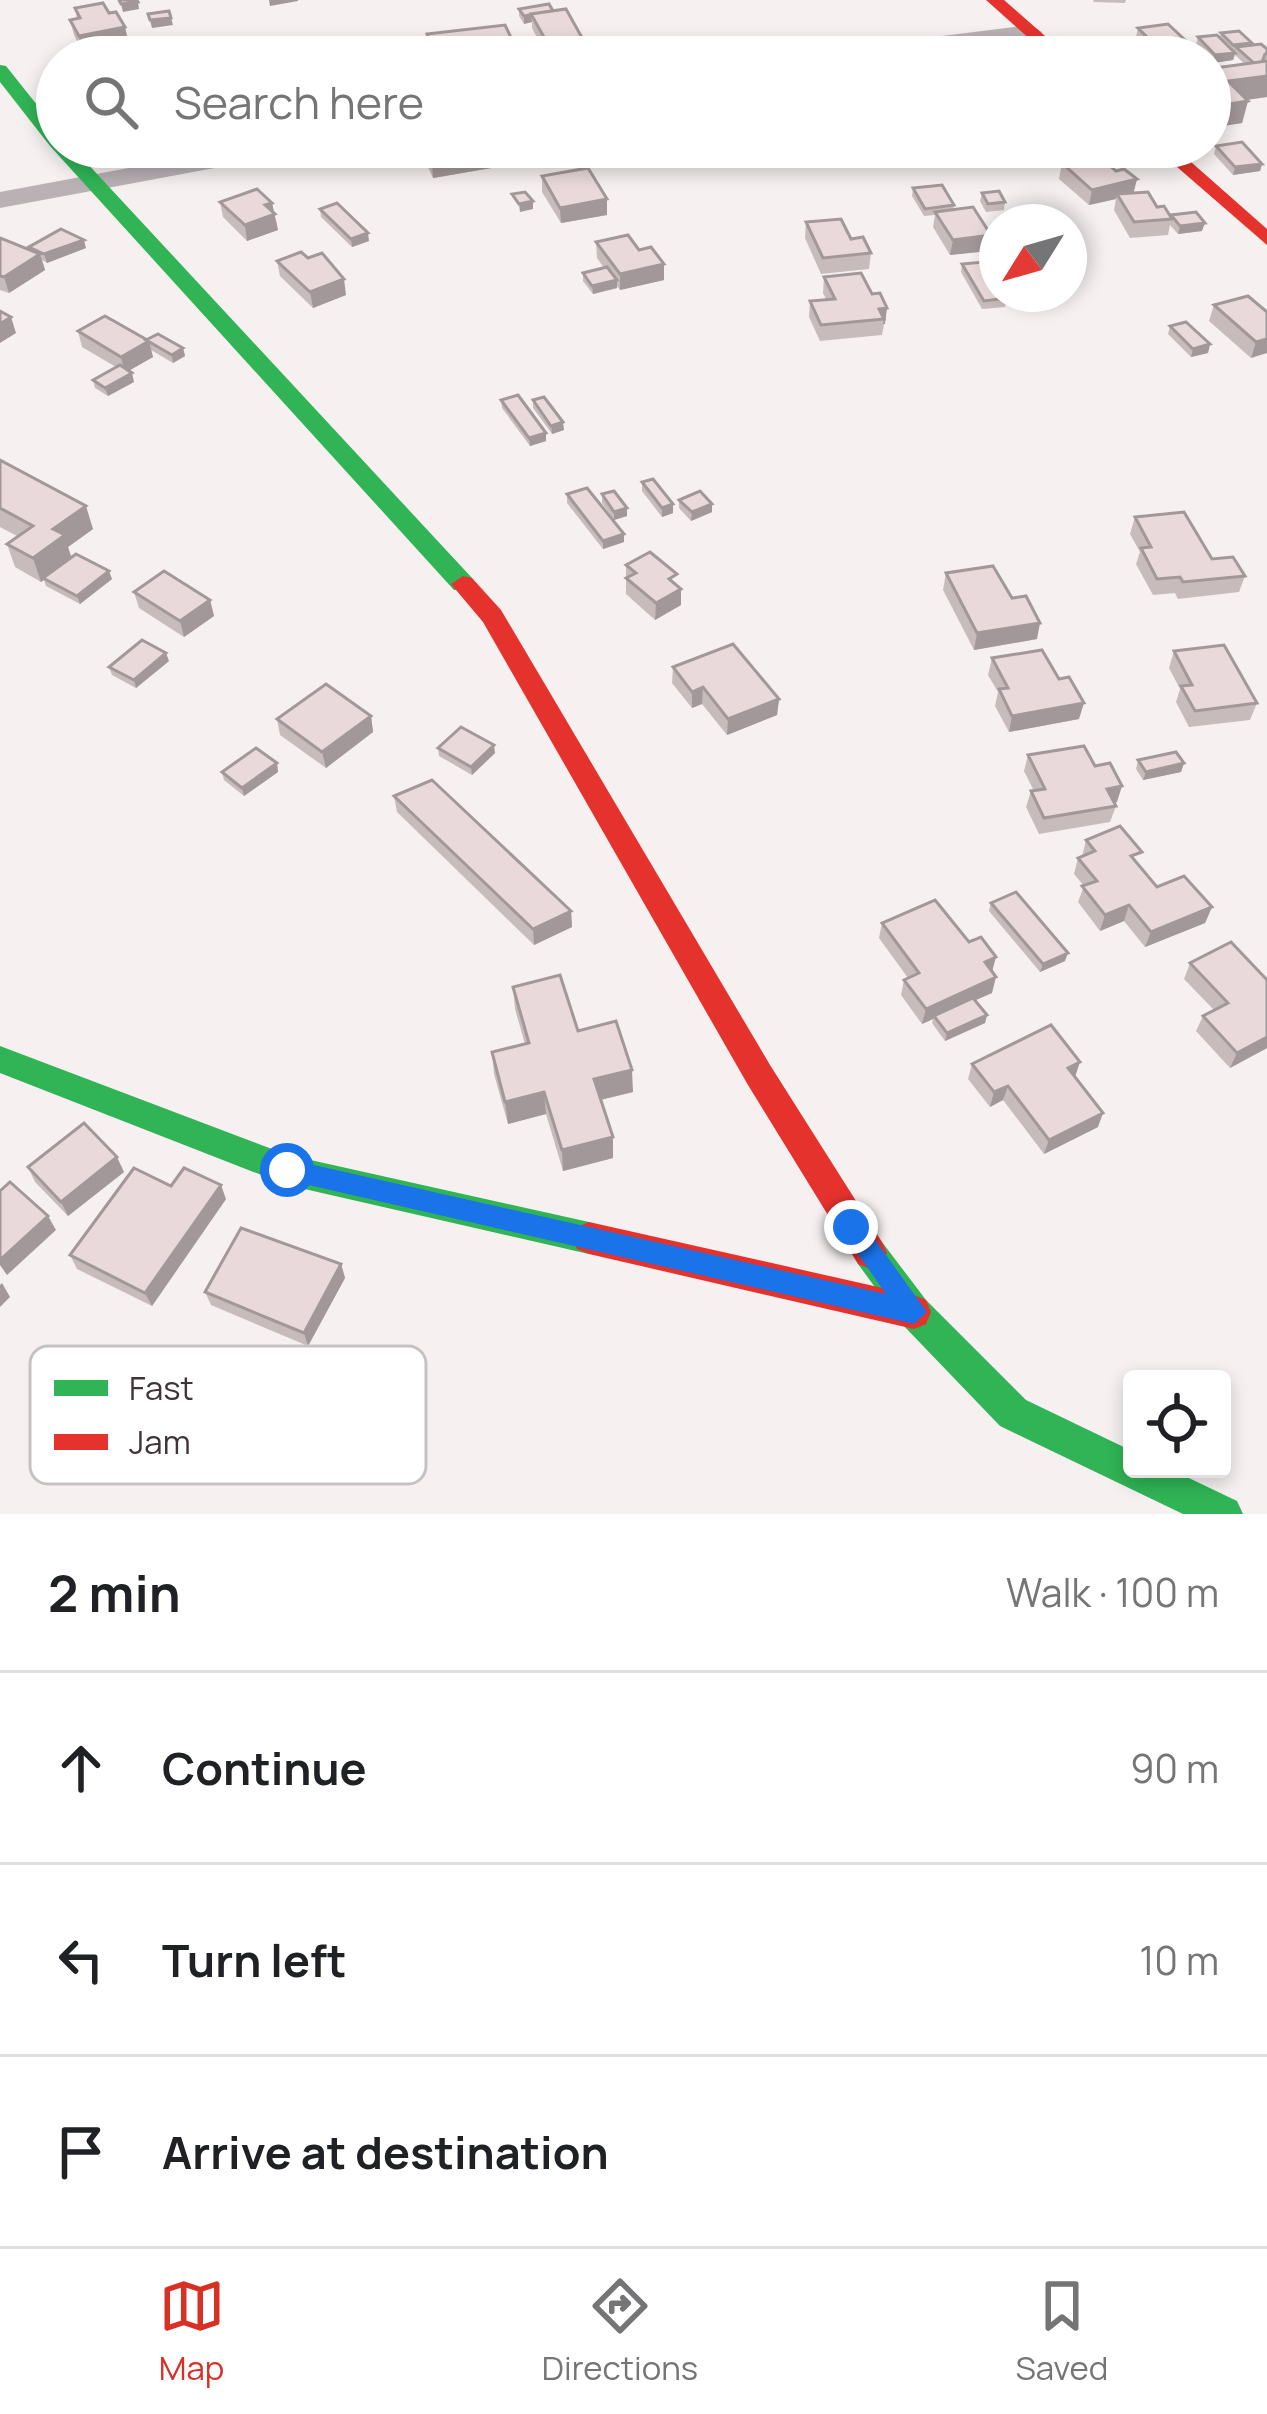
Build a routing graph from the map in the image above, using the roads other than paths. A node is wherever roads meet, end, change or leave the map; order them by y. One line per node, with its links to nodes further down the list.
1 (994, 0): 2 (street)
2 (1030, 32): 3 (street); 4 (street)
3 (998, 36)
4 (1035, 36)
5 (0, 70): 6 (street)
6 (36, 115)
7 (80, 168): 10 (street)
8 (176, 168): 10 (street)
9 (1187, 168): 12 (street)
10 (94, 184): 11 (street); 14 (street)
11 (0, 200)
12 (1267, 239)
13 (0, 1059): 14 (street)
14 (914, 1312): 15 (street)
15 (1224, 1514)

